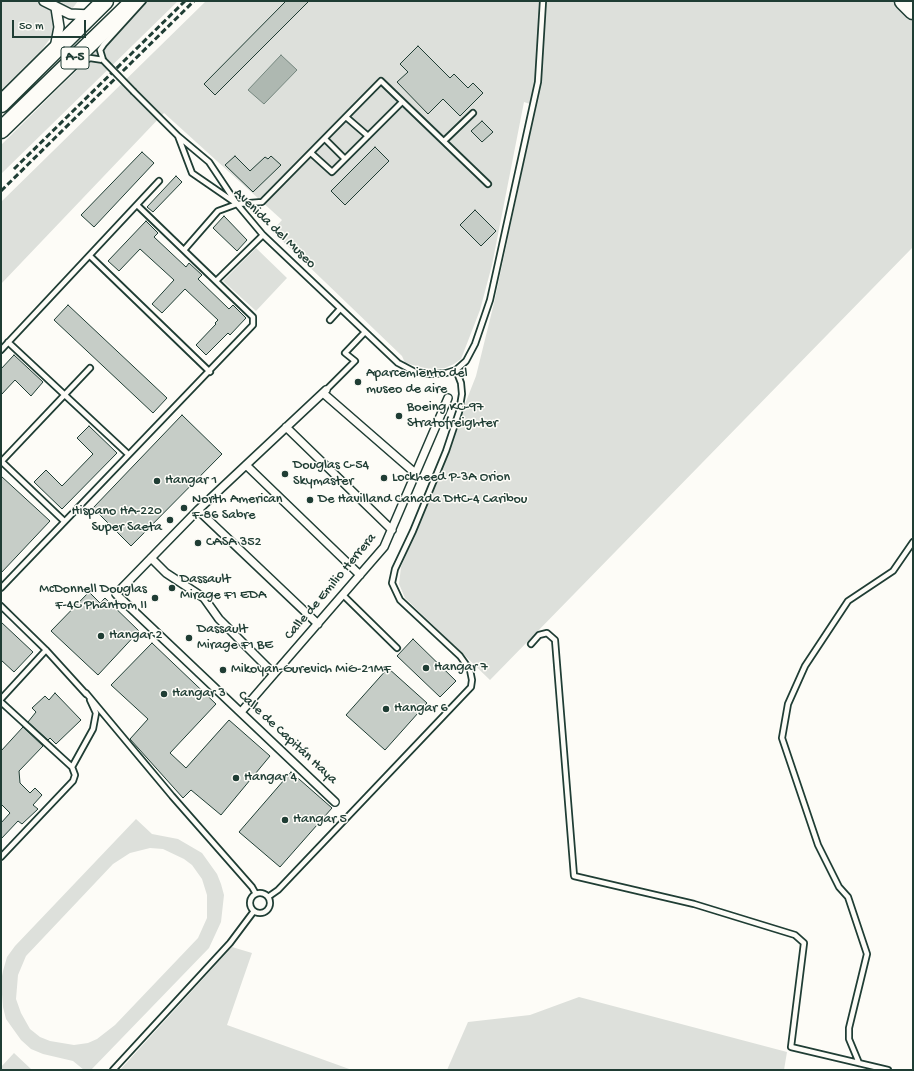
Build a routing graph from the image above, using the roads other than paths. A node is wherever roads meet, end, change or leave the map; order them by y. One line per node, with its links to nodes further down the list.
1 (44, 1): 7 (street)
2 (105, 1): 9 (highway, A-5)
3 (134, 1): 12 (highway, A-5)
4 (143, 1): 11 (lane)
5 (543, 1): 40 (lane)
6 (903, 1): 8 (highway)
7 (56, 8): 9 (street); 10 (street)
8 (913, 11)
9 (91, 15): 10 (highway, A-5)
10 (55, 50): 14 (highway, A-5)
11 (103, 60): 12 (lane); 19 (lane, Avenida del Museo, bridge)
12 (45, 87): 16 (highway, A-5)
13 (402, 102): 17 (lane); 21 (lane); 23 (lane)
14 (1, 104)
15 (473, 113): 23 (lane)
16 (16, 114): 18 (highway, A-5); 20 (lane)
17 (346, 117): 21 (lane); 22 (lane)
18 (1, 130)
19 (177, 134): 28 (lane); 28 (lane, Avenida del Museo)
20 (1, 135)
21 (368, 136): 25 (lane)
22 (325, 139): 24 (lane); 25 (lane)
23 (444, 142): 27 (lane)
24 (311, 153): 25 (lane); 28 (lane)
25 (345, 159)
26 (159, 181): 29 (lane)
27 (488, 184)
28 (237, 204): 30 (lane, Avenida del Museo); 31 (lane)
29 (137, 205): 31 (lane); 32 (lane)
30 (263, 234): 33 (lane); 34 (lane, Avenida del Museo)
31 (184, 250): 33 (lane)
32 (90, 256): 37 (lane); 41 (lane)
33 (216, 281): 41 (lane)
34 (340, 309): 35 (lane); 36 (lane, Avenida del Museo)
35 (330, 320)
36 (365, 332): 40 (lane, Avenida del Museo); 42 (lane)
37 (8, 342): 38 (lane); 43 (lane)
38 (1, 350)
39 (90, 368): 43 (lane)
40 (456, 370): 72 (lane)
41 (210, 372): 46 (lane)
42 (324, 392): 45 (street); 49 (street)
43 (65, 395): 46 (lane); 47 (lane)
44 (448, 398): 49 (street, Calle de Emilio Herrera)
45 (286, 427): 48 (street); 52 (street)
46 (128, 454): 51 (lane)
47 (1, 462): 51 (lane)
48 (246, 465): 50 (street); 55 (street)
49 (415, 474): 52 (street, Calle de Emilio Herrera)
50 (198, 510): 54 (street); 59 (street)
51 (64, 521): 56 (lane)
52 (392, 530): 55 (street, Calle de Emilio Herrera)
53 (913, 542): 74 (lane)
54 (151, 558): 63 (street); 67 (street, Calle de Capitán Haya)
55 (360, 575): 57 (street, Calle de Emilio Herrera)
56 (1, 588)
57 (343, 595): 59 (street, Calle de Emilio Herrera); 61 (lane)
58 (1, 606): 62 (lane)
59 (318, 624): 63 (street, Calle de Emilio Herrera)
60 (530, 644): 74 (lane)
61 (397, 648)
62 (46, 650): 64 (lane); 65 (lane)
63 (274, 674): 67 (street, Calle de Emilio Herrera)
64 (86, 692): 68 (lane); 71 (lane)
65 (1, 699)
66 (1, 702): 68 (lane)
67 (240, 712): 69 (street, Calle de Capitán Haya)
68 (72, 767): 70 (lane)
69 (335, 802)
70 (1, 858)
71 (256, 894): 72 (lane); 73 (lane)
72 (268, 897): 73 (lane)
73 (254, 911): 75 (lane)
74 (859, 1063): 76 (lane)
75 (114, 1070)
76 (888, 1070)

